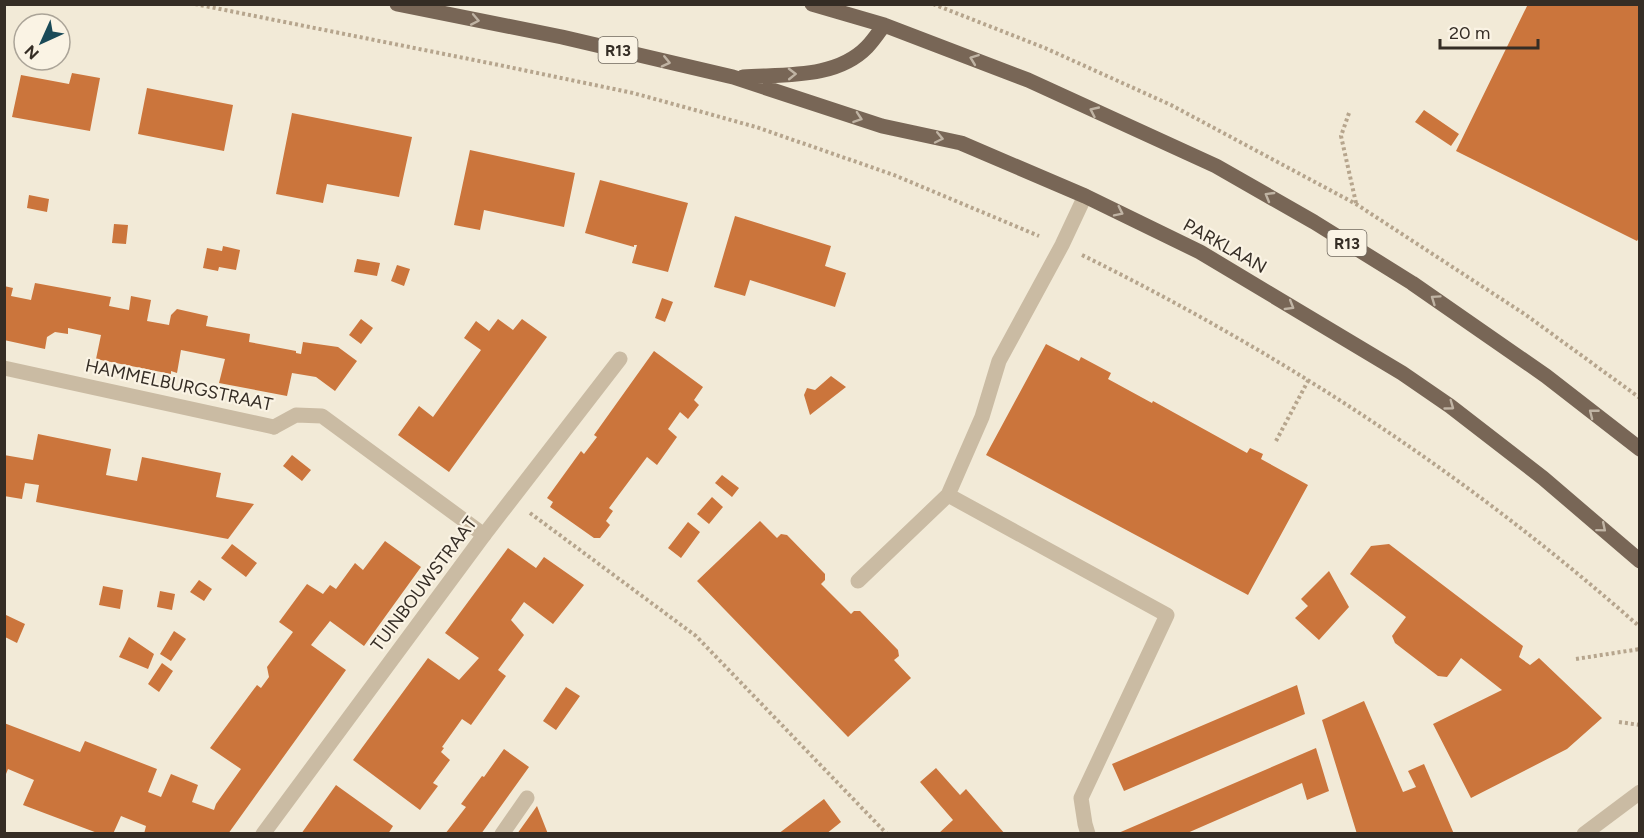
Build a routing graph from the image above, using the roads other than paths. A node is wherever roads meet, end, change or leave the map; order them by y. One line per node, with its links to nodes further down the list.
1 (397, 4): 4 (main road, PARKLAAN / R13, one-way to 4)
2 (813, 4): 3 (main road, R13)
3 (884, 25): 4 (main road, PARKLAAN, one-way to 3); 8 (main road, R13, one-way to 3)
4 (733, 77): 5 (main road, PARKLAAN / R13, one-way to 5)
5 (1085, 196): 9 (street); 11 (main road, PARKLAAN / R13, one-way to 11)
6 (620, 359): 10 (street, TUINBOUWSTRAAT)
7 (4, 368): 10 (street, HAMMELBURGSTRAAT)
8 (1640, 449)
9 (948, 495): 12 (street); 17 (street)
10 (484, 535): 15 (street, TUINBOUWSTRAAT)
11 (1640, 561)
12 (858, 581)
13 (1640, 792): 18 (street)
14 (527, 798): 16 (street)
15 (263, 834)
16 (502, 834)
17 (1088, 834)
18 (1584, 834)

